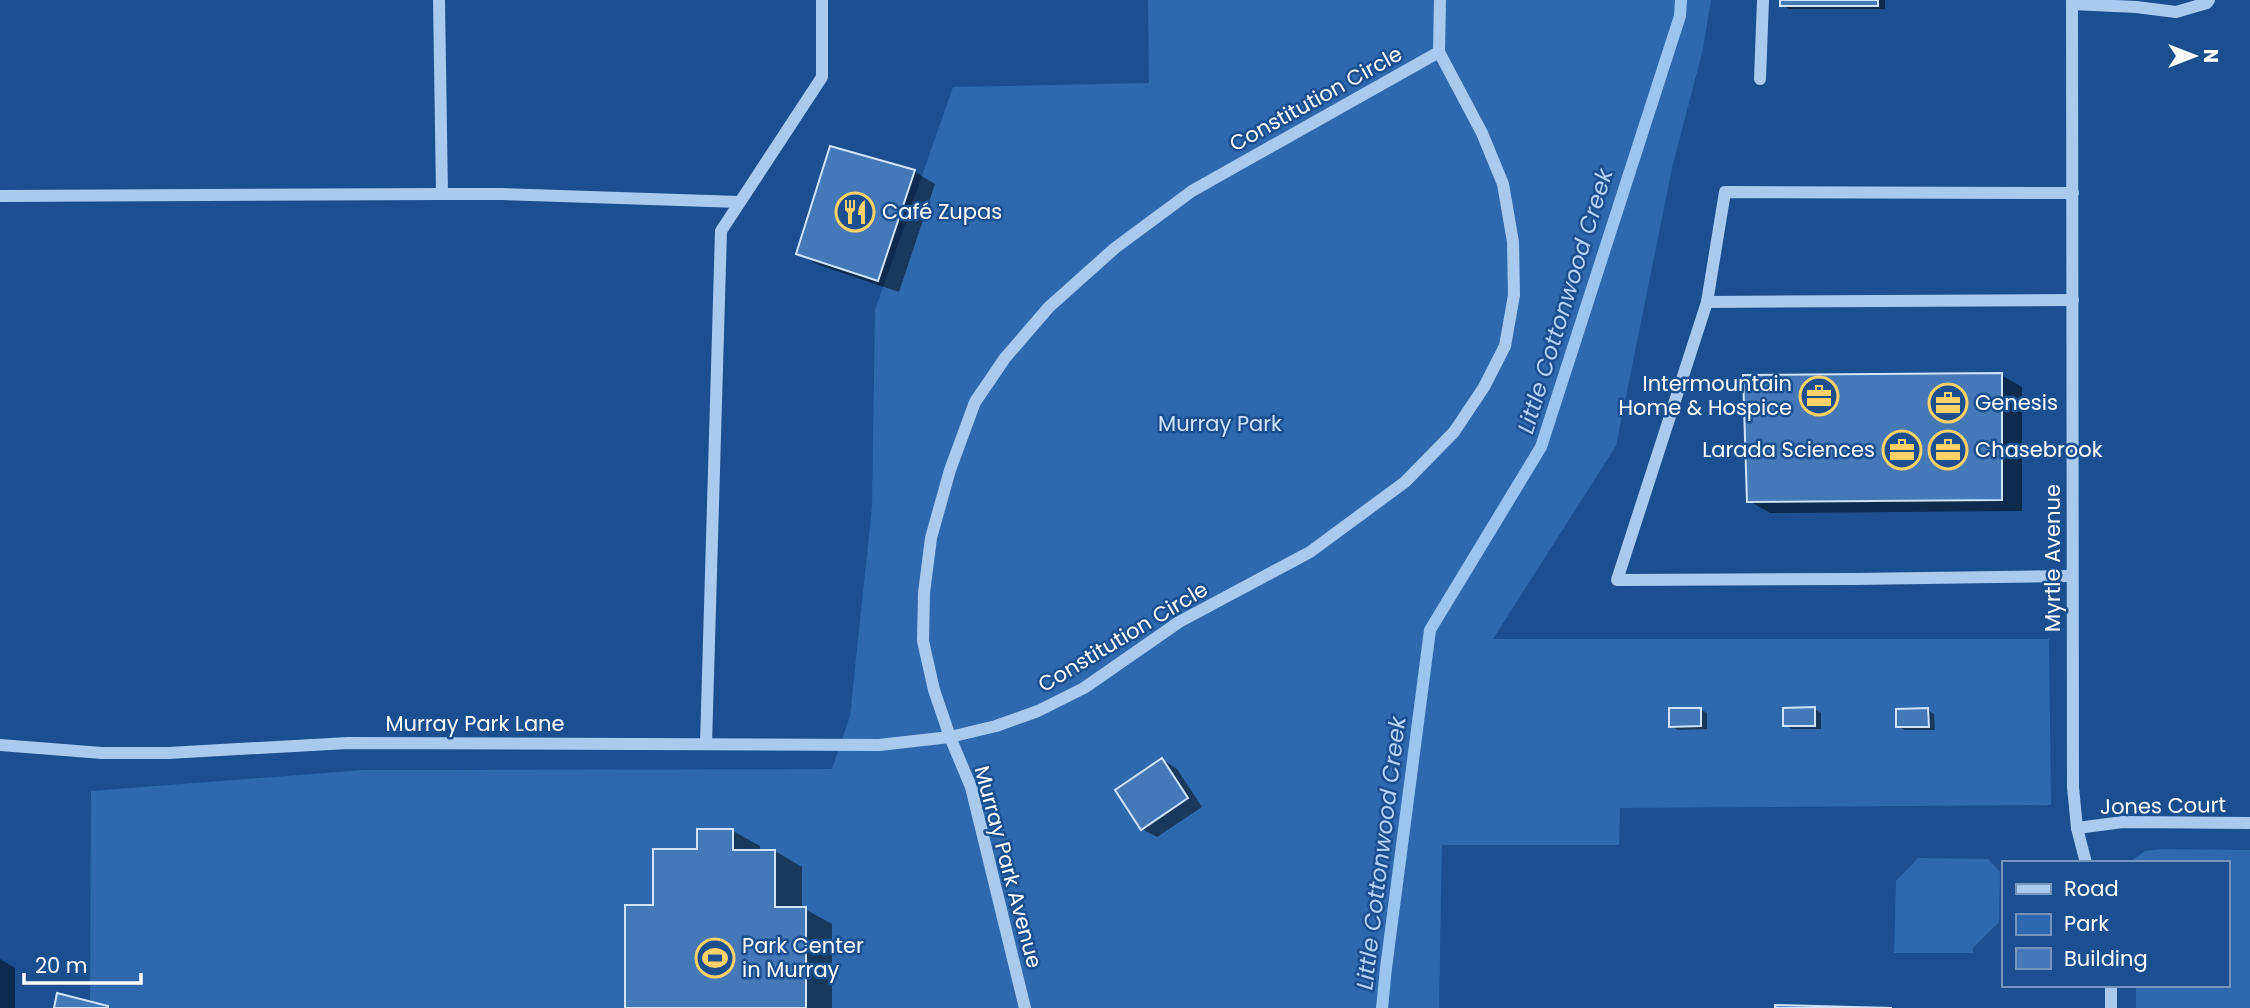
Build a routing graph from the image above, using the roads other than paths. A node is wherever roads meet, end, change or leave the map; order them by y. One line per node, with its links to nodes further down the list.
1 (439, 0): 10 (street)
2 (822, 0): 12 (street)
3 (1440, 0): 7 (street, Constitution Circle)
4 (1763, 0): 8 (street)
5 (2209, 0): 6 (street)
6 (2072, 2): 9 (street, Myrtle Avenue)
7 (1439, 52): 16 (street, Constitution Circle); 16 (street, Constitution Circle)
8 (1760, 79)
9 (2073, 193): 13 (street, Myrtle Avenue); 14 (street)
10 (442, 194): 11 (street); 12 (street)
11 (0, 196)
12 (739, 202): 17 (street)
13 (2073, 300): 14 (street); 15 (street, Myrtle Avenue)
14 (1707, 302): 15 (street)
15 (2072, 576): 20 (street, Myrtle Avenue)
16 (950, 737): 17 (street, Murray Park Lane); 23 (street, Murray Park Avenue)
17 (706, 744): 18 (street, Murray Park Lane)
18 (0, 745)
19 (2250, 823): 20 (street, Jones Court)
20 (2077, 828): 21 (street, Myrtle Avenue)
21 (2085, 861)
22 (2111, 987): 24 (street)
23 (1025, 1008)
24 (2111, 1008)

